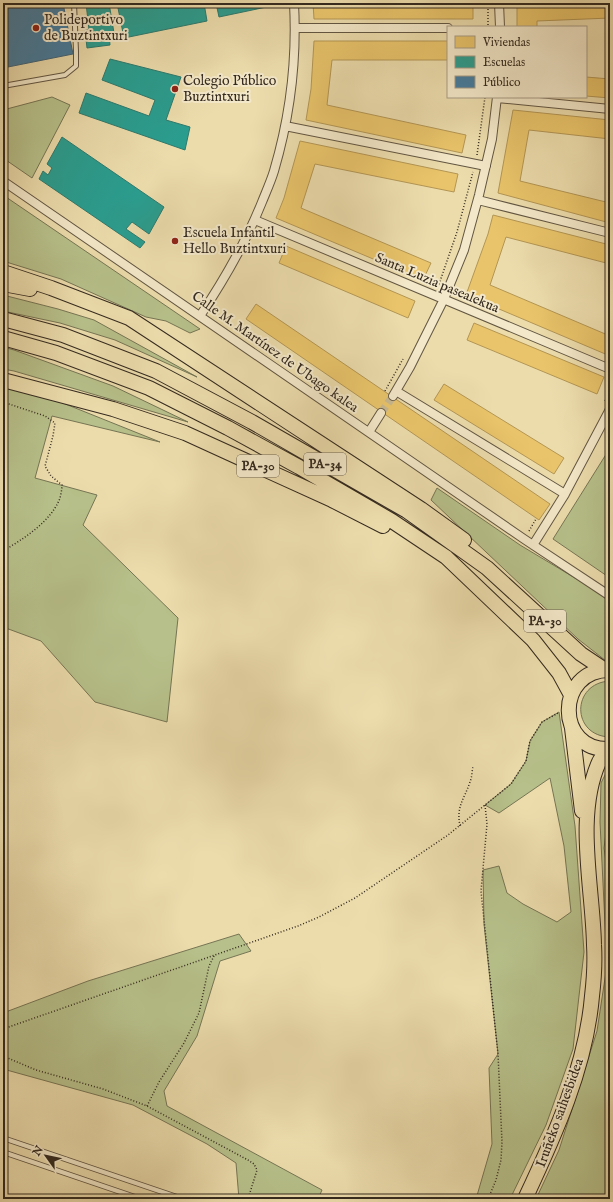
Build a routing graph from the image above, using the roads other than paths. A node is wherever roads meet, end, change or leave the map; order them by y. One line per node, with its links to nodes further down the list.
1 (74, 3): 7 (lane)
2 (294, 3): 5 (street)
3 (498, 3): 4 (street)
4 (500, 26)
5 (295, 28): 6 (street); 11 (street)
6 (447, 28)
7 (3, 86)
8 (497, 98): 12 (street)
9 (506, 98): 10 (street)
10 (610, 109)
11 (285, 126): 12 (street); 15 (street)
12 (486, 166): 14 (street)
13 (3, 181): 20 (street, Calle M. Martínez de Ubago kalea)
14 (478, 200): 16 (street); 19 (street)
15 (255, 220): 19 (street, Santa Luzia pasealekua); 20 (street)
16 (610, 233)
17 (3, 272): 24 (highway, PA-30)
18 (3, 284): 24 (highway, PA-30)
19 (444, 299): 23 (street, Santa Luzia pasealekua); 29 (street)
20 (200, 316): 28 (street, Calle M. Martínez de Ubago kalea)
21 (3, 319): 31 (highway, PA-34)
22 (3, 338): 33 (highway, PA-34)
23 (610, 369)
24 (216, 376): 31 (highway, PA-30)
25 (5, 381): 33 (highway, PA-30)
26 (610, 409): 29 (street)
27 (381, 413): 28 (street)
28 (369, 432): 30 (street, Calle M. Martínez de Ubago kalea)
29 (565, 494): 30 (street)
30 (533, 545): 32 (street, Calle M. Martínez de Ubago kalea)
31 (487, 568): 34 (highway, PA-30)
32 (610, 596)
33 (487, 597): 35 (highway, PA-30)
34 (608, 670): 35 (highway, PA-30)
35 (570, 701): 36 (highway, PA-30)
36 (572, 728): 37 (highway, PA-30); 38 (highway, Iruñeko saihesbidea / PA-30)
37 (609, 749): 38 (highway, Iruñeko saihesbidea / PA-30)
38 (586, 833): 43 (highway, Iruñeko saihesbidea / PA-30)
39 (3, 1138): 42 (lane)
40 (3, 1152): 41 (lane)
41 (141, 1199)
42 (183, 1199)
43 (525, 1199)

